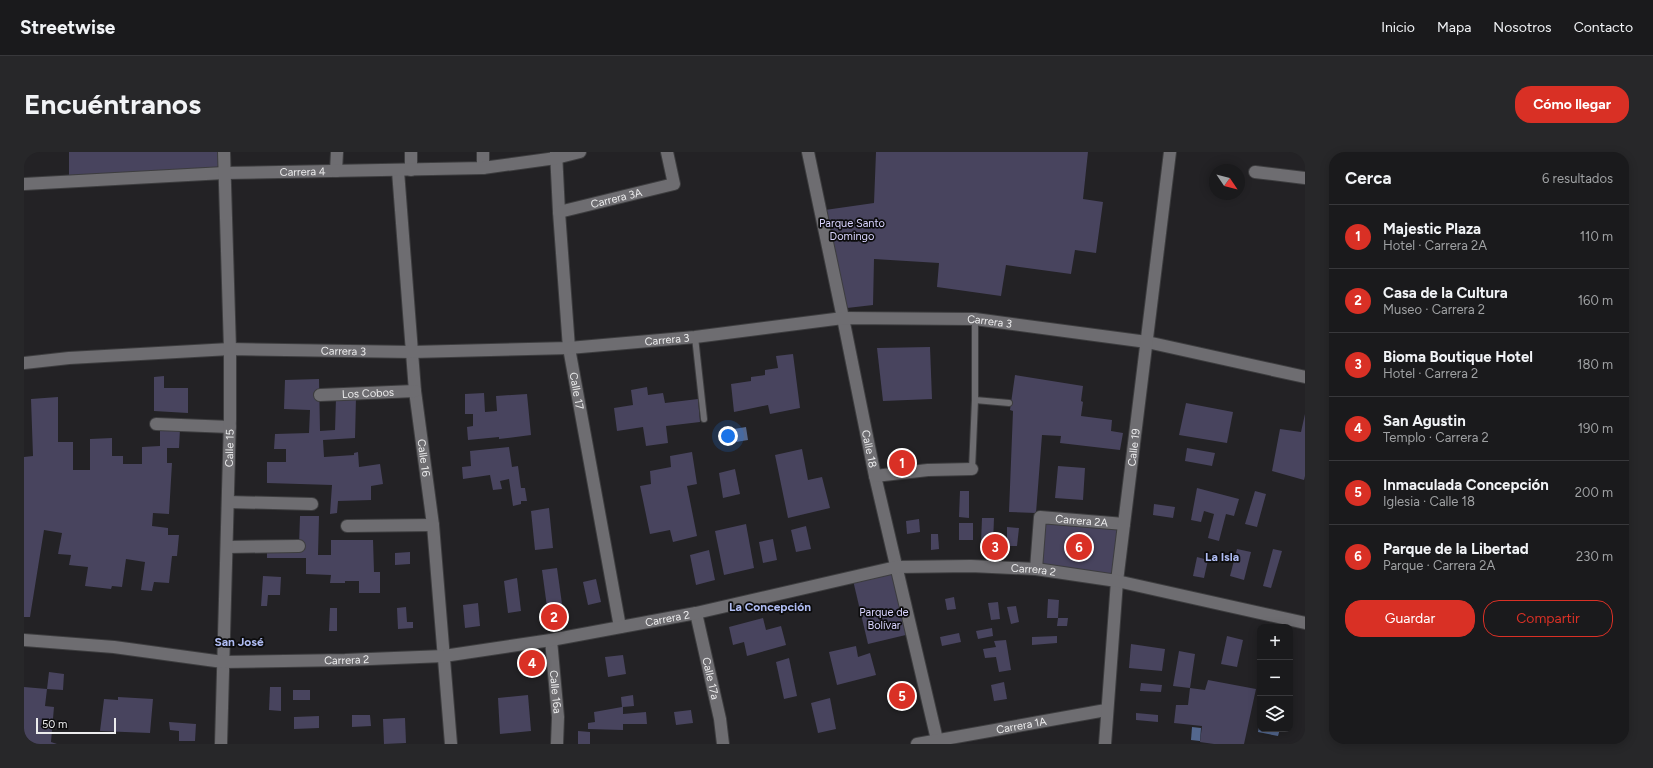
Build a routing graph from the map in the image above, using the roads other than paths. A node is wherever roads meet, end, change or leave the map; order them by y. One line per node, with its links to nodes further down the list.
1 (224, 152): 16 (street, Calle 15)
2 (337, 152): 14 (street)
3 (411, 152): 13 (street)
4 (483, 152): 11 (street)
5 (580, 152): 10 (street, Carrera 4)
6 (667, 152): 19 (street, Carrera 3A)
7 (808, 152): 20 (street, Calle 18)
8 (1162, 152): 23 (street, Calle 19)
9 (1170, 152): 23 (street, Calle 19)
10 (556, 155): 11 (street, Carrera 4); 19 (street, Calle 17)
11 (483, 168): 13 (street, Carrera 4)
12 (398, 170): 13 (street, Carrera 4); 14 (street, Carrera 4); 26 (street, Calle 16)
13 (411, 170)
14 (336, 171): 16 (street, Carrera 4)
15 (1255, 172): 17 (street)
16 (224, 173): 18 (street, Carrera 4); 25 (street, Calle 15)
17 (1305, 178)
18 (24, 184)
19 (559, 212): 24 (street, Calle 17)
20 (843, 318): 21 (street, Carrera 3); 22 (street, Carrera 3); 37 (street, Calle 18)
21 (975, 319): 23 (street, Carrera 3); 31 (lane)
22 (695, 337): 24 (street, Carrera 3); 33 (lane)
23 (1143, 342): 28 (street, Carrera 3); 41 (street, Calle 19)
24 (569, 348): 26 (street, Carrera 3); 50 (street, Calle 17)
25 (230, 349): 26 (street, Carrera 3); 27 (street, Carrera 3); 35 (street, Calle 15)
26 (412, 352): 29 (street, Calle 16)
27 (24, 363)
28 (1305, 377)
29 (415, 391): 30 (street, Los Cobos); 40 (street, Calle 16)
30 (320, 395)
31 (975, 400): 32 (lane); 36 (lane)
32 (1009, 403)
33 (704, 419)
34 (156, 424): 35 (street)
35 (230, 427): 38 (street, Calle 15)
36 (972, 469): 37 (street)
37 (875, 476): 45 (street, Calle 18)
38 (228, 502): 39 (street); 44 (street, Calle 15)
39 (312, 504)
40 (433, 524): 42 (street); 53 (street, Calle 16)
41 (1124, 524): 46 (street, Carrera 2A); 47 (street, Calle 19)
42 (347, 526)
43 (299, 546): 44 (street)
44 (227, 547): 54 (street, Calle 15)
45 (896, 566): 46 (street, Carrera 2); 48 (street, Carrera 2); 56 (street, Calle 18)
46 (1036, 570): 47 (street, Carrera 2)
47 (1117, 581): 49 (street, Carrera 2); 55 (street, Calle 19)
48 (696, 612): 50 (street, Carrera 2); 60 (street, Calle 17a)
49 (1305, 623)
50 (620, 628): 52 (street, Carrera 2)
51 (24, 640): 54 (street, Carrera 2)
52 (551, 640): 53 (street, Carrera 2); 59 (street, Calle 16a)
53 (444, 656): 54 (street, Carrera 2); 58 (street, Calle 16)
54 (223, 662): 57 (street, Calle 15)
55 (1106, 710): 56 (street, Carrera 1A); 62 (street, Calle 19)
56 (938, 742): 61 (street)
57 (221, 744)
58 (451, 744)
59 (557, 744)
60 (723, 744)
61 (917, 744)
62 (1105, 744)

